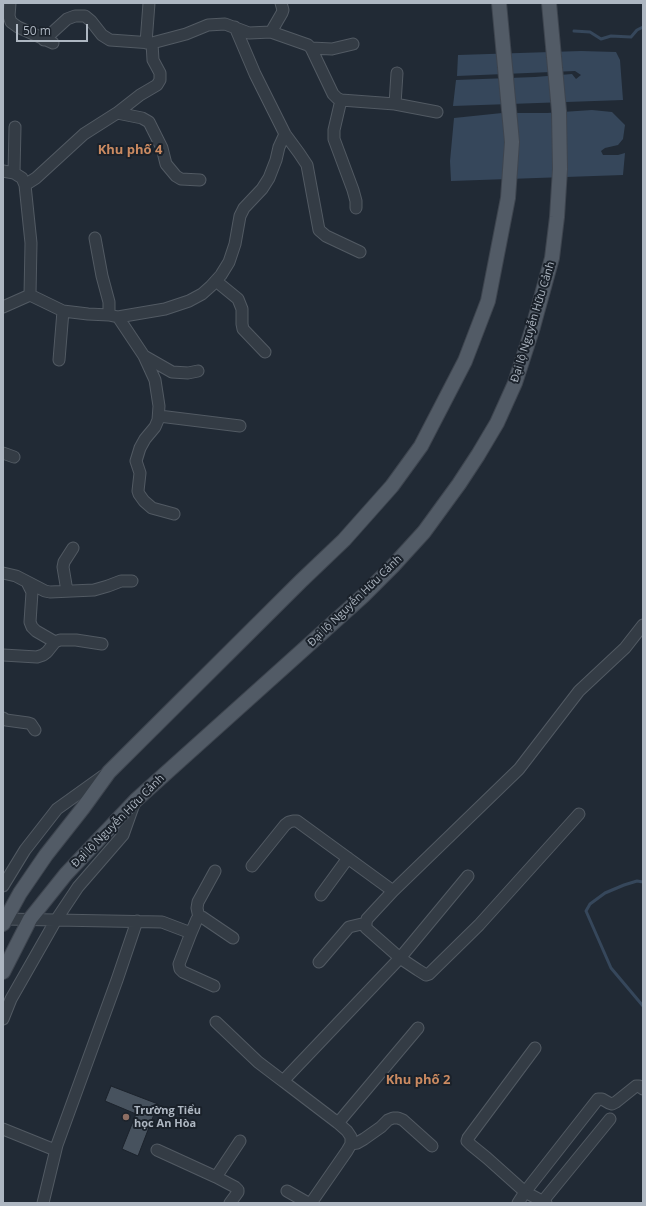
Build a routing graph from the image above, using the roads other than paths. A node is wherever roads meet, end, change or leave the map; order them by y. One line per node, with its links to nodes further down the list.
1 (10, 3): 8 (street)
2 (149, 3): 8 (street)
3 (281, 3): 7 (street)
4 (500, 3): 49 (main road)
5 (549, 3): 50 (main road, Đại lộ Nguyễn Hữu Cảnh)
6 (235, 27): 7 (street); 8 (street); 17 (street)
7 (271, 32): 10 (street)
8 (149, 43): 15 (street)
9 (353, 44): 10 (street)
10 (311, 48): 12 (street)
11 (397, 73): 13 (street)
12 (341, 100): 13 (street); 21 (street)
13 (395, 104): 14 (street)
14 (437, 112)
15 (117, 113): 19 (street); 20 (street)
16 (15, 127): 18 (street)
17 (285, 134): 23 (street); 24 (street)
18 (8, 172): 20 (street)
19 (200, 180)
20 (25, 185): 25 (street)
21 (356, 208)
22 (95, 238): 28 (street)
23 (360, 252)
24 (216, 281): 28 (street); 29 (street)
25 (30, 295): 26 (street); 27 (street)
26 (3, 307)
27 (63, 311): 28 (street); 31 (street)
28 (113, 316): 30 (street)
29 (265, 352)
30 (144, 356): 32 (street); 33 (street)
31 (59, 360)
32 (198, 371)
33 (159, 416): 34 (street); 37 (street)
34 (240, 426)
35 (3, 453): 36 (street)
36 (14, 456)
37 (174, 514)
38 (73, 548): 42 (street)
39 (3, 573): 41 (street)
40 (132, 581): 42 (street)
41 (27, 582): 42 (street); 44 (street)
42 (67, 591)
43 (643, 625): 57 (street)
44 (55, 642): 45 (street); 46 (street)
45 (102, 644)
46 (3, 655)
47 (3, 718): 48 (street)
48 (35, 730)
49 (109, 772): 56 (street); 62 (main road)
50 (136, 800): 60 (main road, Đại lộ Nguyễn Hữu Cảnh); 61 (street)
51 (579, 814): 67 (street)
52 (348, 858): 53 (street); 57 (street); 58 (street)
53 (252, 866)
54 (215, 871): 59 (street)
55 (468, 876): 67 (street)
56 (3, 886)
57 (393, 891): 64 (street)
58 (321, 895)
59 (199, 918): 65 (street); 66 (street)
60 (30, 919): 61 (street); 62 (street); 69 (main road, Đại lộ Nguyễn Hữu Cảnh)
61 (56, 920): 63 (street); 71 (street)
62 (4, 921)
63 (137, 921): 65 (street); 83 (street)
64 (366, 923): 67 (street); 68 (street)
65 (191, 933): 70 (street)
66 (233, 938)
67 (400, 958): 75 (street)
68 (319, 962)
69 (3, 972)
70 (214, 986)
71 (3, 1019)
72 (216, 1022): 75 (street)
73 (418, 1028): 78 (street)
74 (536, 1048): 87 (street)
75 (283, 1081): 78 (street)
76 (643, 1089): 87 (street)
77 (610, 1119): 88 (street)
78 (338, 1123): 81 (street)
79 (3, 1129): 83 (street)
80 (240, 1141): 85 (street)
81 (350, 1144): 82 (street); 92 (street)
82 (432, 1146)
83 (55, 1150): 89 (street)
84 (156, 1150): 85 (street)
85 (216, 1177): 90 (street)
86 (287, 1191): 91 (street)
87 (525, 1192): 88 (street); 93 (street)
88 (544, 1202)
89 (43, 1203)
90 (230, 1203)
91 (308, 1203)
92 (311, 1203)
93 (518, 1203)

